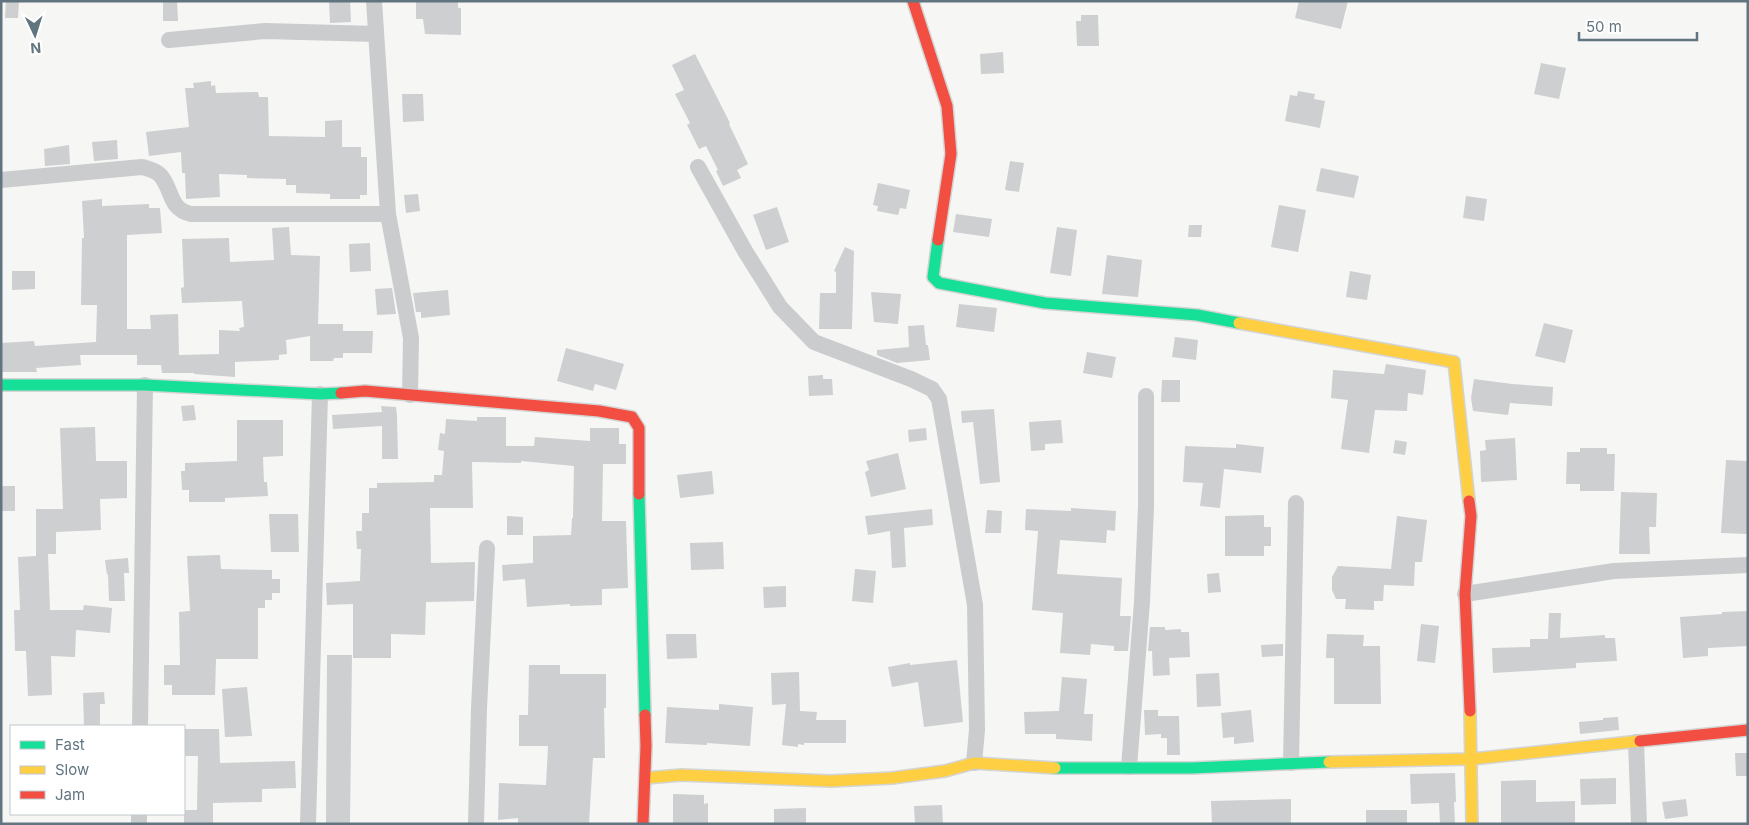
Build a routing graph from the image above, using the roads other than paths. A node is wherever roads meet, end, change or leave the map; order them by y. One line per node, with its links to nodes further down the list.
1 (374, 1): 3 (street)
2 (913, 1): 16 (street)
3 (376, 34): 4 (street); 7 (street)
4 (169, 40)
5 (698, 167): 21 (street)
6 (1, 180): 7 (street)
7 (388, 214): 11 (street)
8 (1, 385): 9 (street)
9 (145, 385): 10 (street); 17 (street)
10 (320, 394): 11 (street); 25 (street)
11 (410, 395): 24 (street)
12 (1146, 396): 23 (street)
13 (1296, 503): 22 (street)
14 (487, 548): 26 (street)
15 (1748, 565): 16 (street)
16 (1465, 594): 20 (street)
17 (140, 725)
18 (1748, 730): 19 (street)
19 (1636, 742): 20 (street); 29 (street)
20 (1472, 759): 22 (street); 28 (street)
21 (974, 763): 23 (street); 24 (street)
22 (1291, 763): 23 (street)
23 (1129, 767)
24 (646, 778): 27 (street)
25 (308, 824)
26 (476, 824)
27 (643, 824)
28 (1472, 824)
29 (1639, 824)

